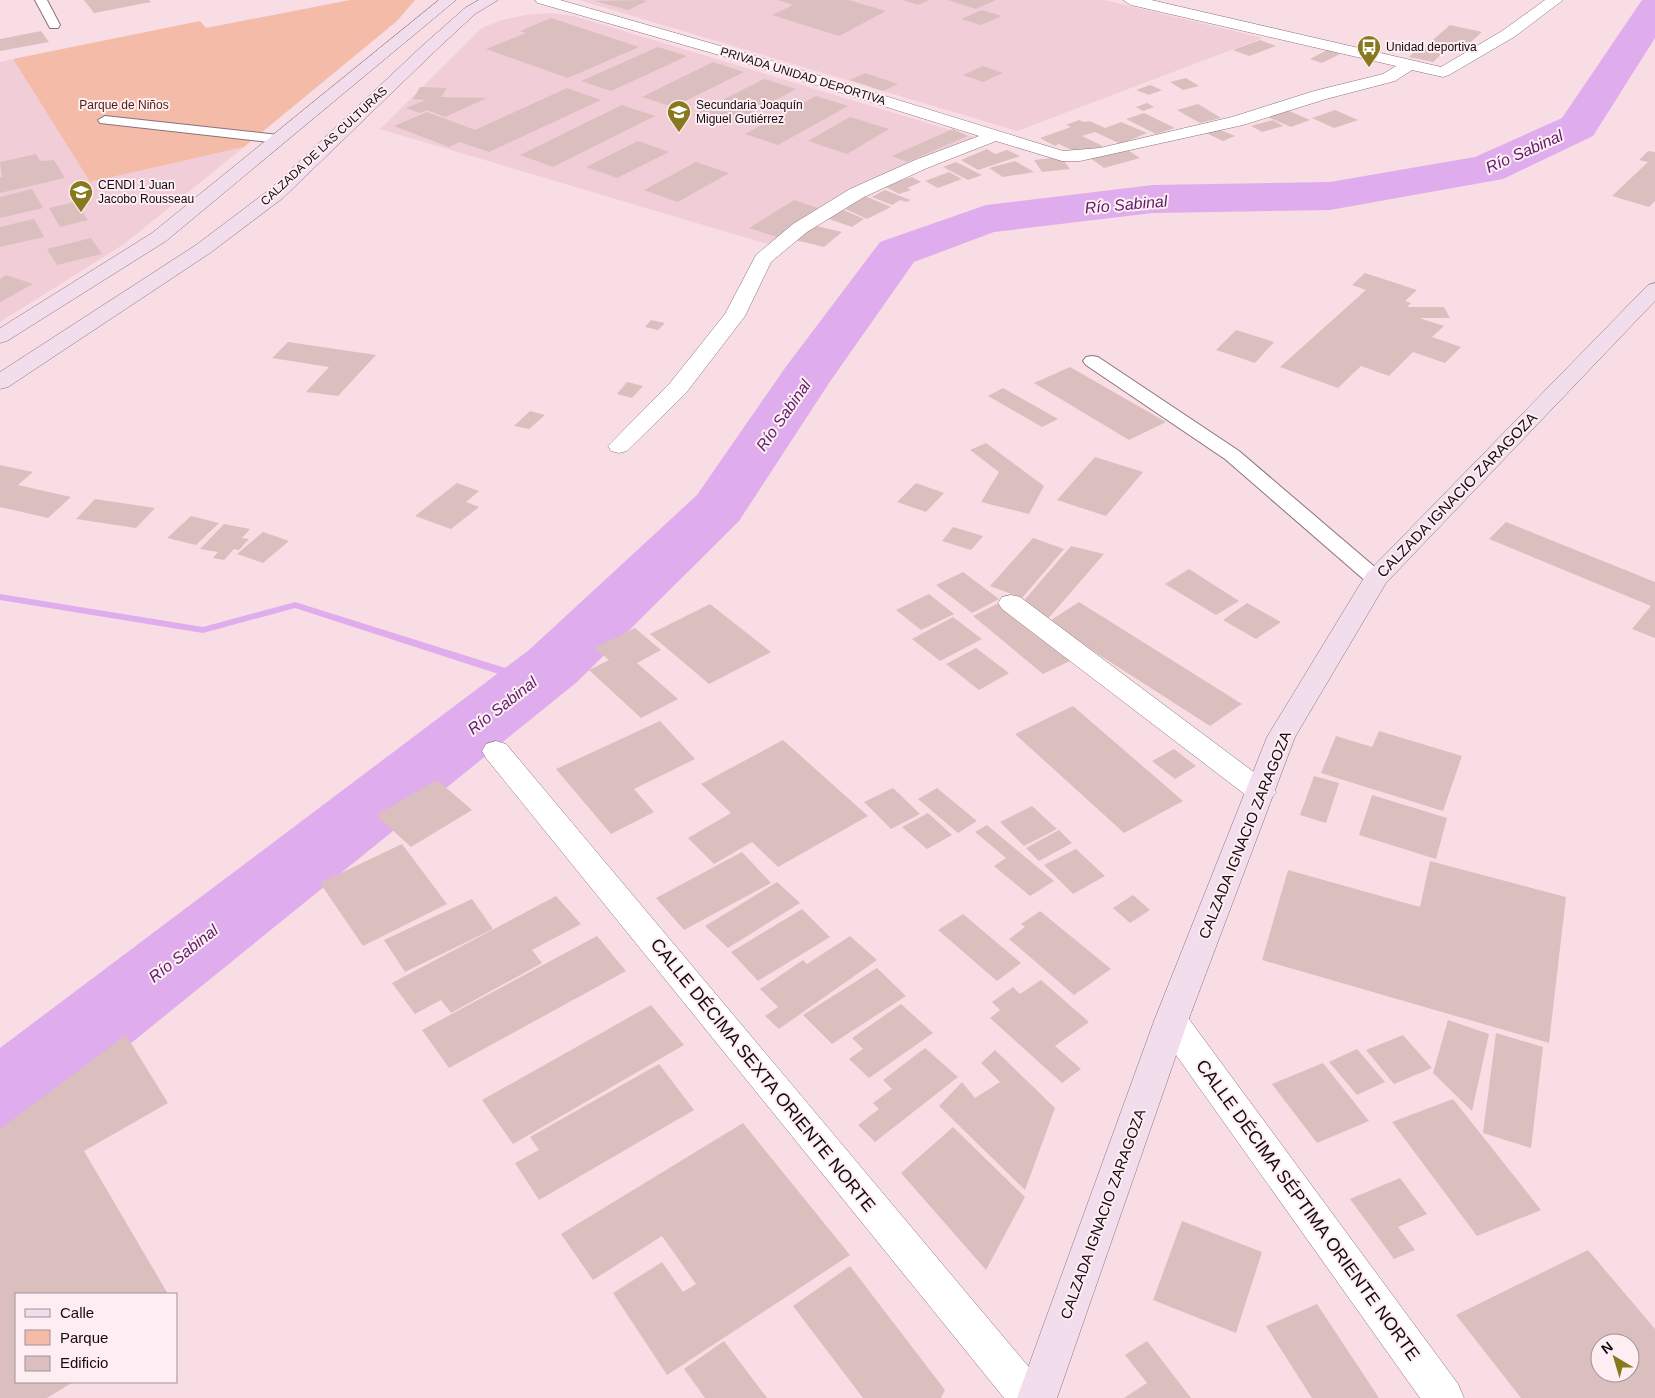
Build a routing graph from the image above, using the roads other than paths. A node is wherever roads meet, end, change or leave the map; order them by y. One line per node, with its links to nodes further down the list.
1 (41, 0): 8 (lane)
2 (448, 0): 7 (main road)
3 (490, 0): 14 (main road, CALZADA DE LAS CULTURAS)
4 (543, 0): 11 (street, PRIVADA UNIDAD DEPORTIVA)
5 (1131, 0): 9 (street)
6 (1555, 0): 9 (street)
7 (428, 7): 12 (main road)
8 (54, 25)
9 (1410, 64): 11 (street, PRIVADA UNIDAD DEPORTIVA)
10 (105, 120): 12 (lane)
11 (994, 136): 19 (street)
12 (278, 139): 13 (main road)
13 (111, 267): 14 (main road); 16 (main road)
14 (162, 277): 18 (main road, CALZADA DE LAS CULTURAS)
15 (1655, 289): 20 (main road, CALZADA IGNACIO ZARAGOZA)
16 (0, 337)
17 (1092, 361): 20 (lane)
18 (0, 382)
19 (619, 446)
20 (1376, 579): 23 (main road, CALZADA IGNACIO ZARAGOZA)
21 (1011, 603): 23 (street)
22 (496, 751): 25 (street, CALLE DÉCIMA SEXTA ORIENTE NORTE)
23 (1261, 792): 24 (main road, CALZADA IGNACIO ZARAGOZA)
24 (1171, 1021): 26 (main road, CALZADA IGNACIO ZARAGOZA); 27 (street, CALLE DÉCIMA SÉPTIMA ORIENTE NORTE)
25 (1029, 1398)
26 (1037, 1398)
27 (1444, 1398)

